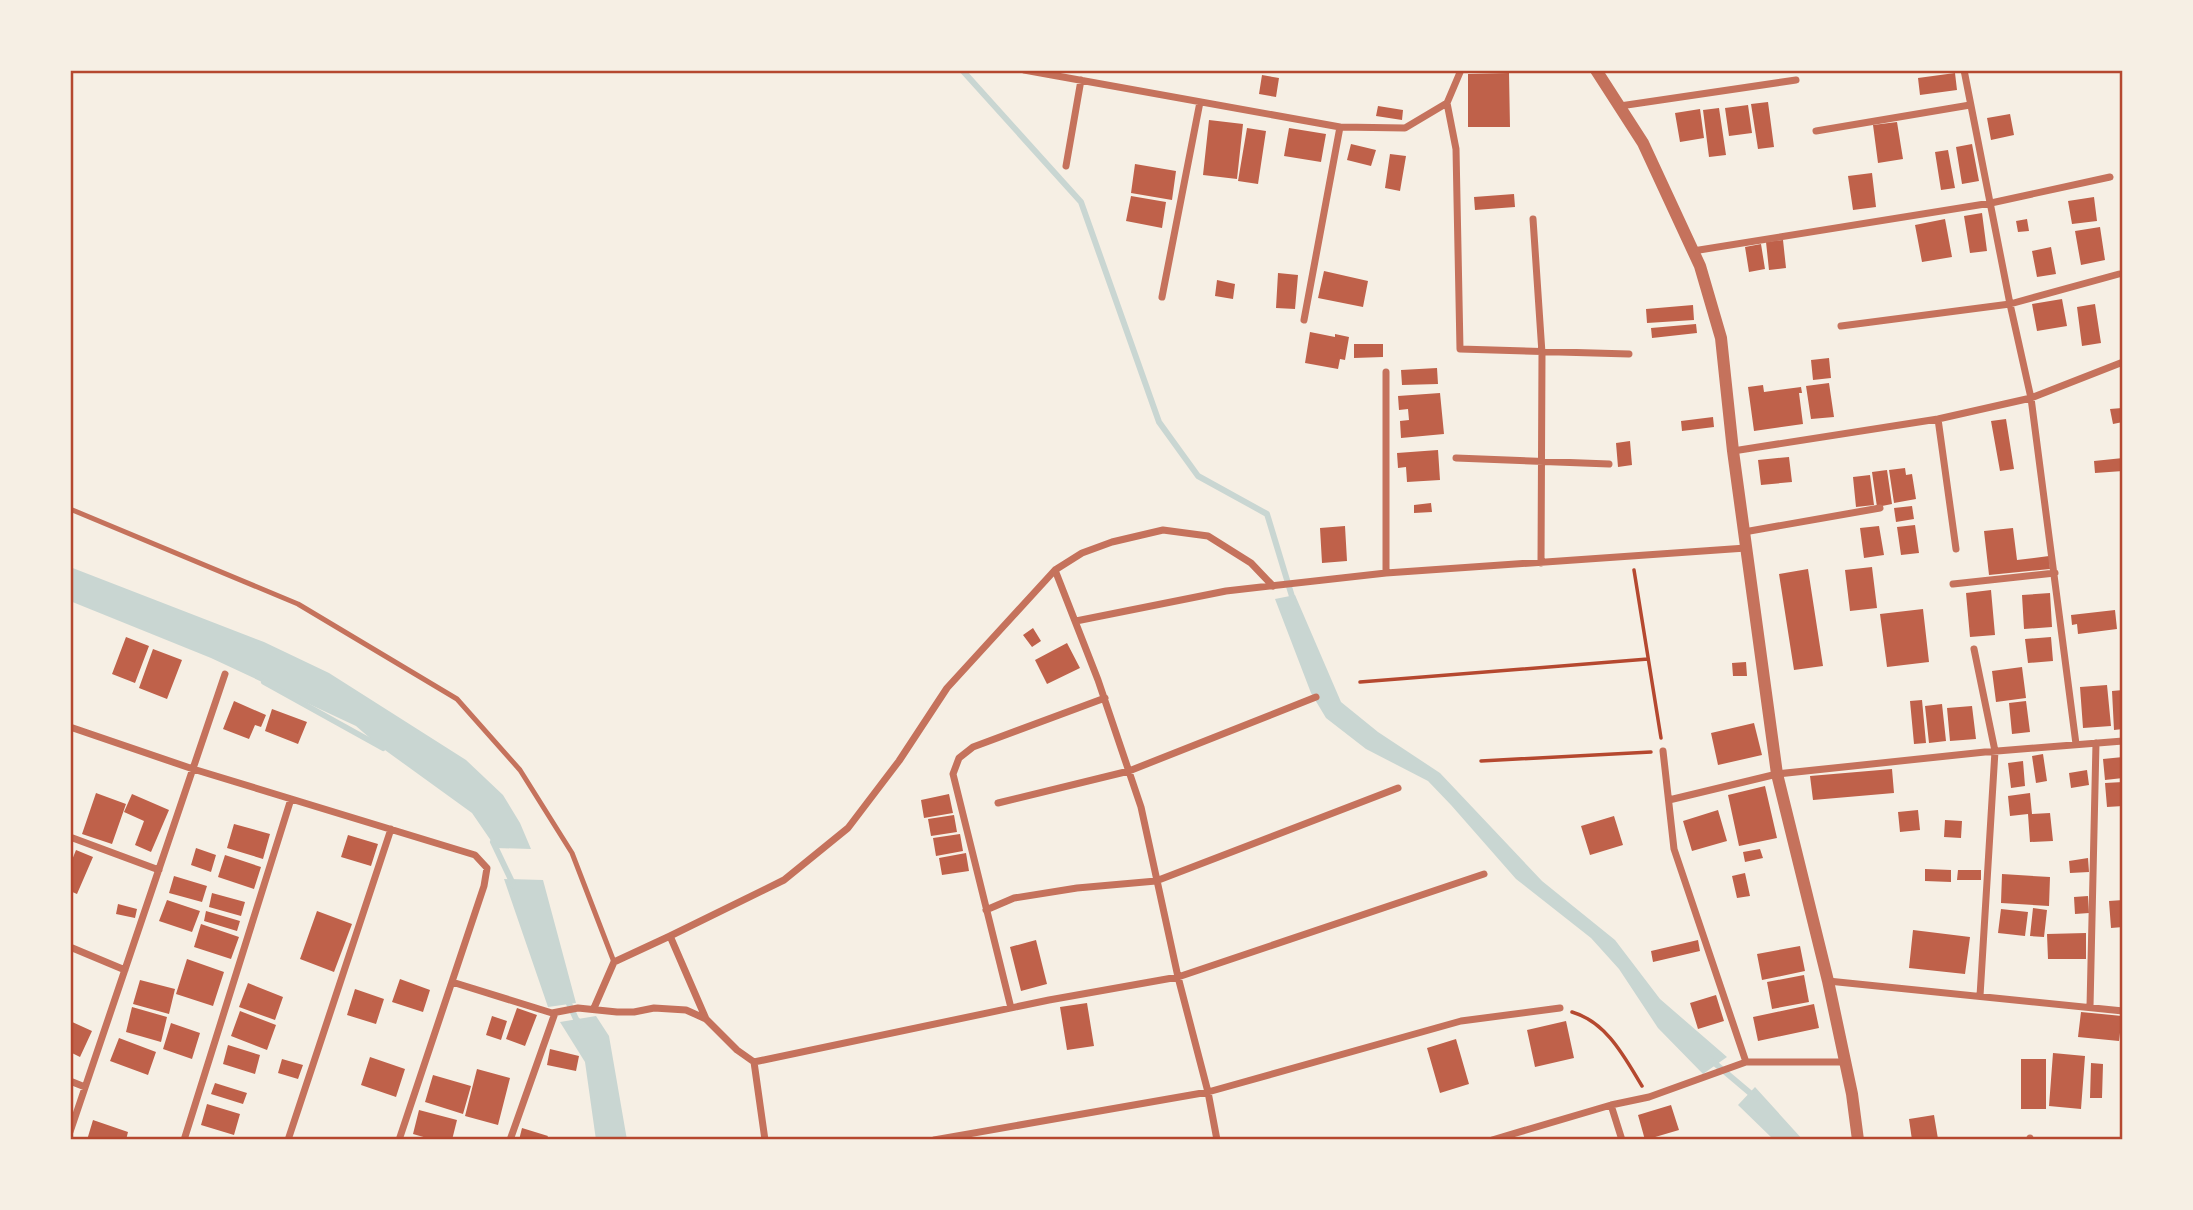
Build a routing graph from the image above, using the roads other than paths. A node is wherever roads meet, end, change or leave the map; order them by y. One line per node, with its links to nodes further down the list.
1 (1024, 70): 5 (street)
2 (1461, 70): 8 (street)
3 (1596, 70): 10 (street)
4 (1965, 70): 9 (street)
5 (1081, 80): 7 (street); 13 (street)
6 (1796, 80): 10 (street)
7 (1200, 102): 11 (street); 19 (street)
8 (1447, 103): 11 (street); 23 (street)
9 (1970, 105): 12 (street); 15 (street)
10 (1619, 106): 17 (street)
11 (1340, 127): 21 (street)
12 (1816, 131)
13 (1066, 166)
14 (2110, 177): 15 (street)
15 (1991, 203): 17 (street); 20 (street)
16 (1533, 219): 23 (street)
17 (1692, 251): 29 (street)
18 (2119, 274): 20 (street)
19 (1163, 297)
20 (2010, 304): 22 (street); 27 (street)
21 (1304, 320)
22 (1841, 326)
23 (1542, 353): 24 (street); 31 (street)
24 (1629, 354)
25 (2123, 364): 27 (street)
26 (1386, 372): 40 (street)
27 (2031, 398): 28 (street); 41 (street)
28 (1938, 418): 29 (street); 37 (street)
29 (1733, 451): 35 (street)
30 (1456, 458): 31 (street)
31 (1541, 460): 32 (street); 38 (street)
32 (1609, 464)
33 (1880, 508): 35 (street)
34 (70, 509): 70 (lane)
35 (1744, 532): 36 (street)
36 (1746, 548): 38 (street); 57 (street)
37 (1956, 549)
38 (1541, 563): 40 (street)
39 (1055, 570): 43 (street); 44 (street); 68 (street)
40 (1386, 573): 43 (street)
41 (2055, 573): 42 (street); 52 (street)
42 (1953, 584)
43 (1272, 586): 44 (street)
44 (1076, 621): 48 (street)
45 (1974, 649): 54 (street)
46 (225, 674): 55 (street)
47 (1316, 697): 56 (street)
48 (1105, 698): 56 (street); 67 (street)
49 (70, 727): 55 (street)
50 (2123, 741): 51 (street)
51 (2096, 743): 52 (street); 76 (street)
52 (2077, 744): 54 (street)
53 (1663, 751): 60 (street)
54 (1995, 751): 57 (street); 75 (street)
55 (193, 769): 59 (street); 64 (street)
56 (1129, 771): 61 (street); 66 (street)
57 (1777, 774): 60 (street); 73 (street)
58 (1398, 788): 66 (street)
59 (291, 799): 62 (street); 91 (street)
60 (1669, 800): 85 (street)
61 (998, 803)
62 (391, 829): 74 (street); 92 (street)
63 (70, 837): 64 (street)
64 (159, 870): 71 (street)
65 (1484, 874): 72 (street)
66 (1156, 881): 67 (street); 72 (street)
67 (986, 910): 78 (street)
68 (670, 936): 70 (street); 82 (street)
69 (70, 947): 71 (street)
70 (614, 962): 77 (street)
71 (125, 970): 87 (street)
72 (1178, 977): 78 (street); 88 (street)
73 (1828, 981): 75 (street); 84 (street)
74 (452, 982): 81 (street); 93 (street)
75 (1980, 996): 76 (street)
76 (2090, 1007): 80 (street)
77 (594, 1008): 81 (street); 82 (street)
78 (1011, 1008): 83 (street)
79 (1560, 1009): 88 (street)
80 (2123, 1011)
81 (556, 1012): 94 (street)
82 (706, 1019): 83 (street)
83 (754, 1062): 95 (street)
84 (1844, 1062): 85 (street); 100 (street)
85 (1743, 1064): 89 (street)
86 (70, 1082): 87 (street)
87 (85, 1087): 90 (street)
88 (1208, 1092): 96 (street); 97 (street)
89 (1611, 1105): 98 (street); 99 (street)
90 (70, 1132)
91 (184, 1140)
92 (288, 1140)
93 (399, 1140)
94 (510, 1140)
95 (765, 1140)
96 (934, 1140)
97 (1217, 1140)
98 (1492, 1140)
99 (1622, 1140)
100 (1858, 1140)

